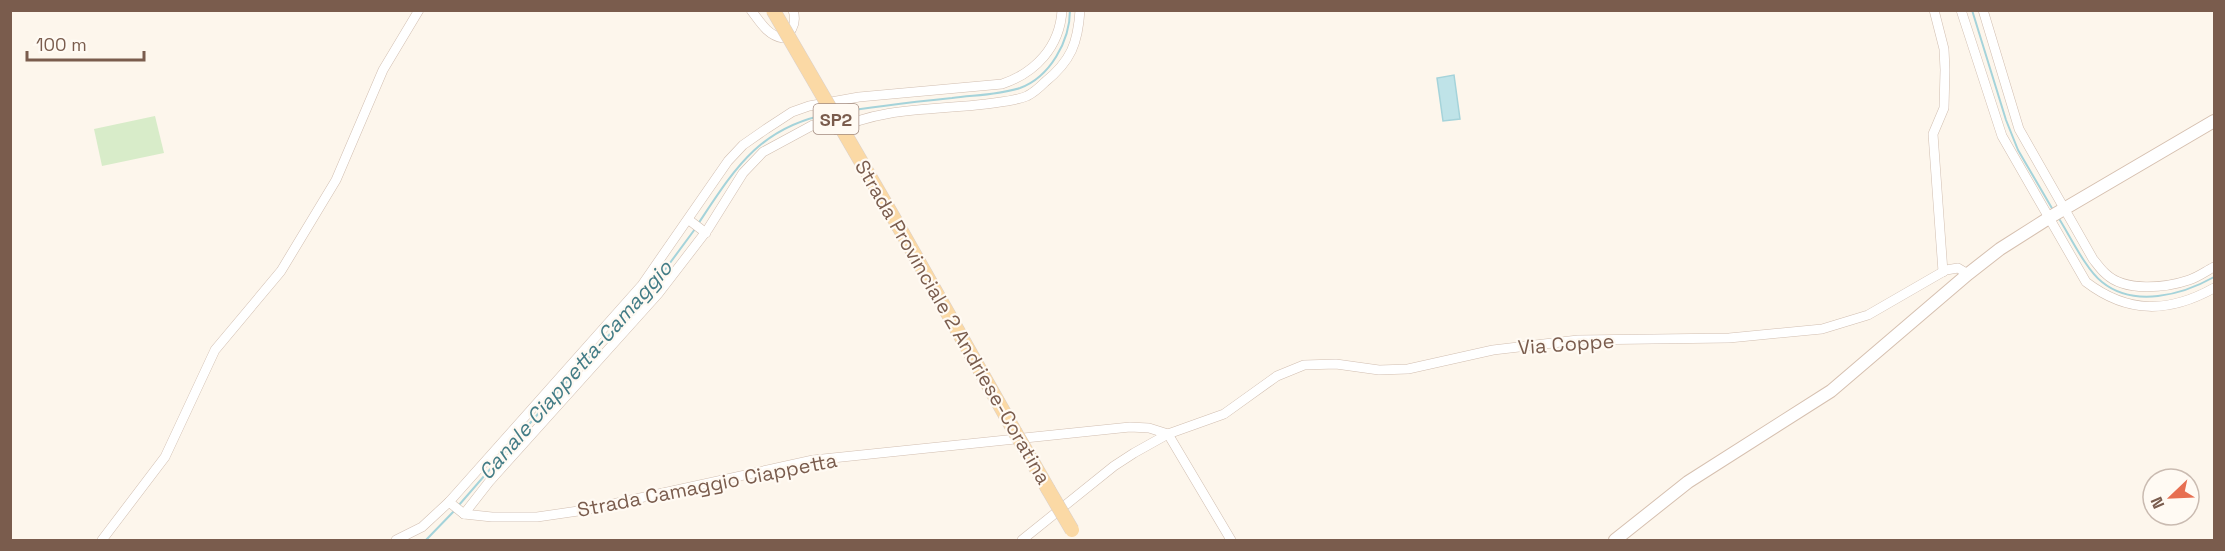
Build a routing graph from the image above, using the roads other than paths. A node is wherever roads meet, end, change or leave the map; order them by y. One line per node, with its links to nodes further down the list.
1 (419, 10): 28 (street)
2 (751, 10): 4 (street)
3 (773, 10): 27 (main road, Strada Provinciale 2 Andriese-Coratina / SP2, bridge)
4 (793, 10)
5 (1062, 10): 10 (street)
6 (1080, 10): 11 (street)
7 (1934, 10): 17 (street)
8 (1961, 10): 13 (street)
9 (1983, 10): 13 (street)
10 (913, 92): 11 (street); 14 (street)
11 (915, 112): 15 (street)
12 (2214, 121): 13 (main road)
13 (2056, 213): 18 (main road); 19 (street); 21 (street)
14 (689, 220): 15 (street); 22 (street)
15 (706, 233): 23 (street)
16 (2214, 267): 19 (street)
17 (1943, 272): 18 (street); 24 (street, Via Coppe)
18 (1968, 274): 32 (main road)
19 (2127, 285): 21 (street)
20 (2214, 288): 21 (street)
21 (2124, 303)
22 (555, 382): 23 (street); 25 (street)
23 (568, 395): 26 (street)
24 (1168, 434): 26 (street, Strada Camaggio Ciappetta); 30 (street, Via Coppe); 31 (street)
25 (451, 503): 26 (street); 29 (street)
26 (463, 513)
27 (1075, 537)
28 (102, 540)
29 (396, 540)
30 (1023, 540)
31 (1231, 540)
32 (1615, 540)

